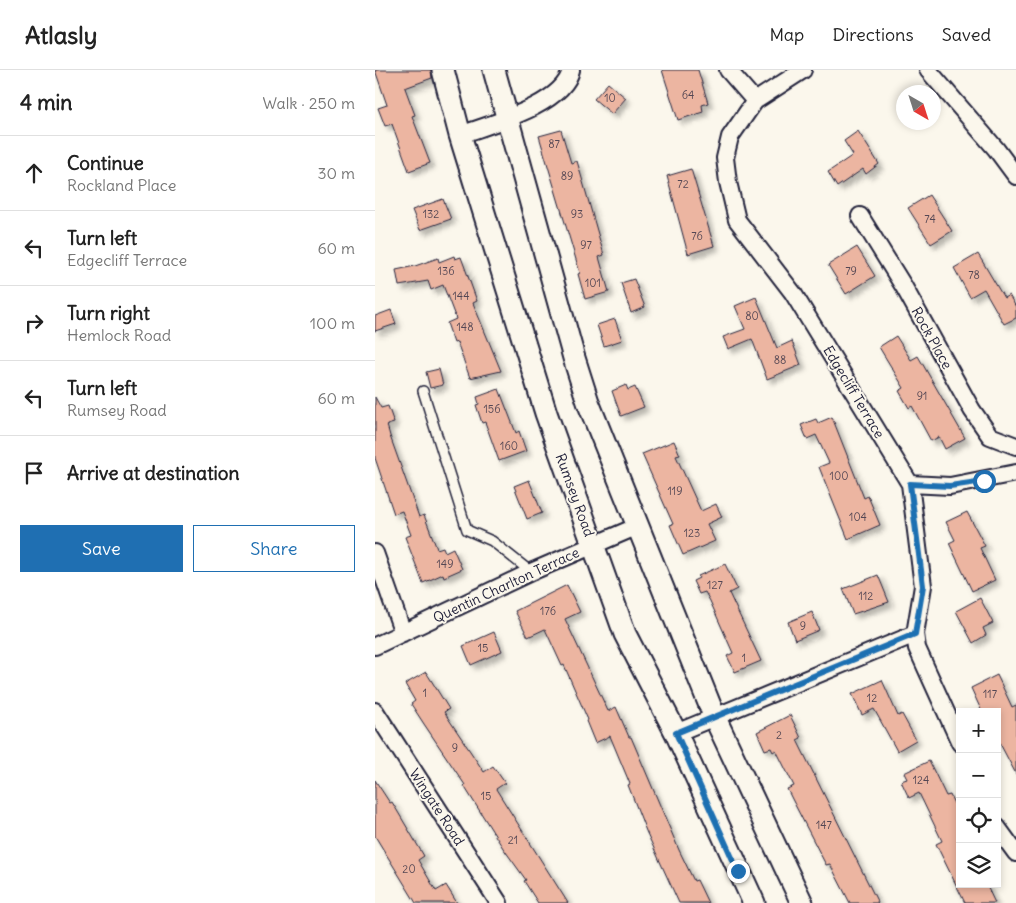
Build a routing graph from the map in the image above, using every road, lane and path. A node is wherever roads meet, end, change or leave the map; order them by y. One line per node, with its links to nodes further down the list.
1 (443, 70): 9 (street, Rumsey Road)
2 (494, 70): 8 (street)
3 (571, 70): 8 (street)
4 (728, 70): 7 (street)
5 (803, 70): 7 (street)
6 (928, 70): 10 (street)
7 (755, 101): 15 (street, Edgecliff Terrace)
8 (507, 118): 9 (street); 16 (street)
9 (460, 135): 17 (street, Rumsey Road)
10 (1016, 176)
11 (860, 216): 13 (street, Rock Place)
12 (423, 391): 19 (lane)
13 (1016, 446)
14 (1016, 473): 15 (street)
15 (910, 484): 21 (street, Edgecliff Terrace)
16 (638, 526): 17 (street, Quentin Charlton Terrace); 24 (street)
17 (593, 546): 19 (street, Quentin Charlton Terrace); 25 (street, Rumsey Road)
18 (375, 553): 20 (street)
19 (531, 572): 20 (street, Quentin Charlton Terrace)
20 (403, 633): 22 (street, Quentin Charlton Terrace)
21 (915, 634): 24 (street); 26 (street, Edgecliff Terrace)
22 (375, 646)
23 (375, 711): 29 (street, Wingate Road)
24 (715, 718): 25 (street); 31 (street)
25 (676, 733): 30 (street, Rumsey Road)
26 (956, 734)
27 (1001, 832): 28 (street)
28 (1016, 853)
29 (499, 903)
30 (754, 903)
31 (802, 903)

